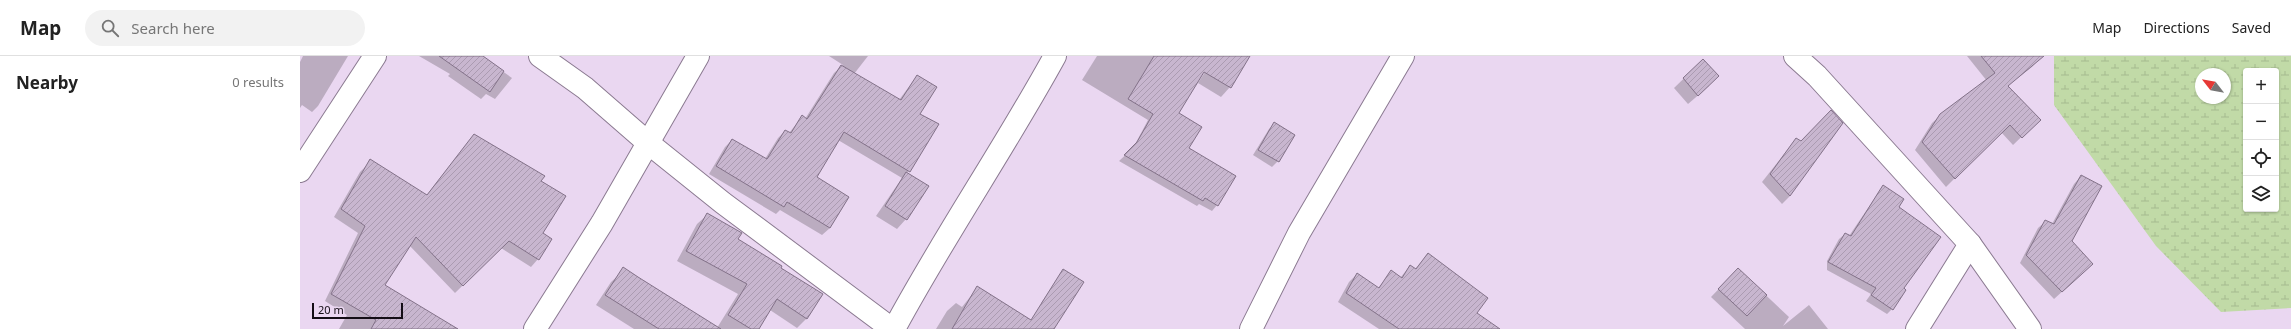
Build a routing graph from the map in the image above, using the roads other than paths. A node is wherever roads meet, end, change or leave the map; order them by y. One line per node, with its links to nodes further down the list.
1 (375, 56): 8 (street)
2 (540, 56): 7 (street)
3 (698, 56): 7 (street)
4 (1055, 56): 11 (street)
5 (1403, 56): 12 (street)
6 (1795, 56): 9 (street)
7 (647, 142): 10 (street); 11 (street)
8 (300, 171)
9 (1970, 244): 13 (street); 14 (street)
10 (535, 329)
11 (893, 329)
12 (1251, 329)
13 (1917, 329)
14 (2030, 329)

